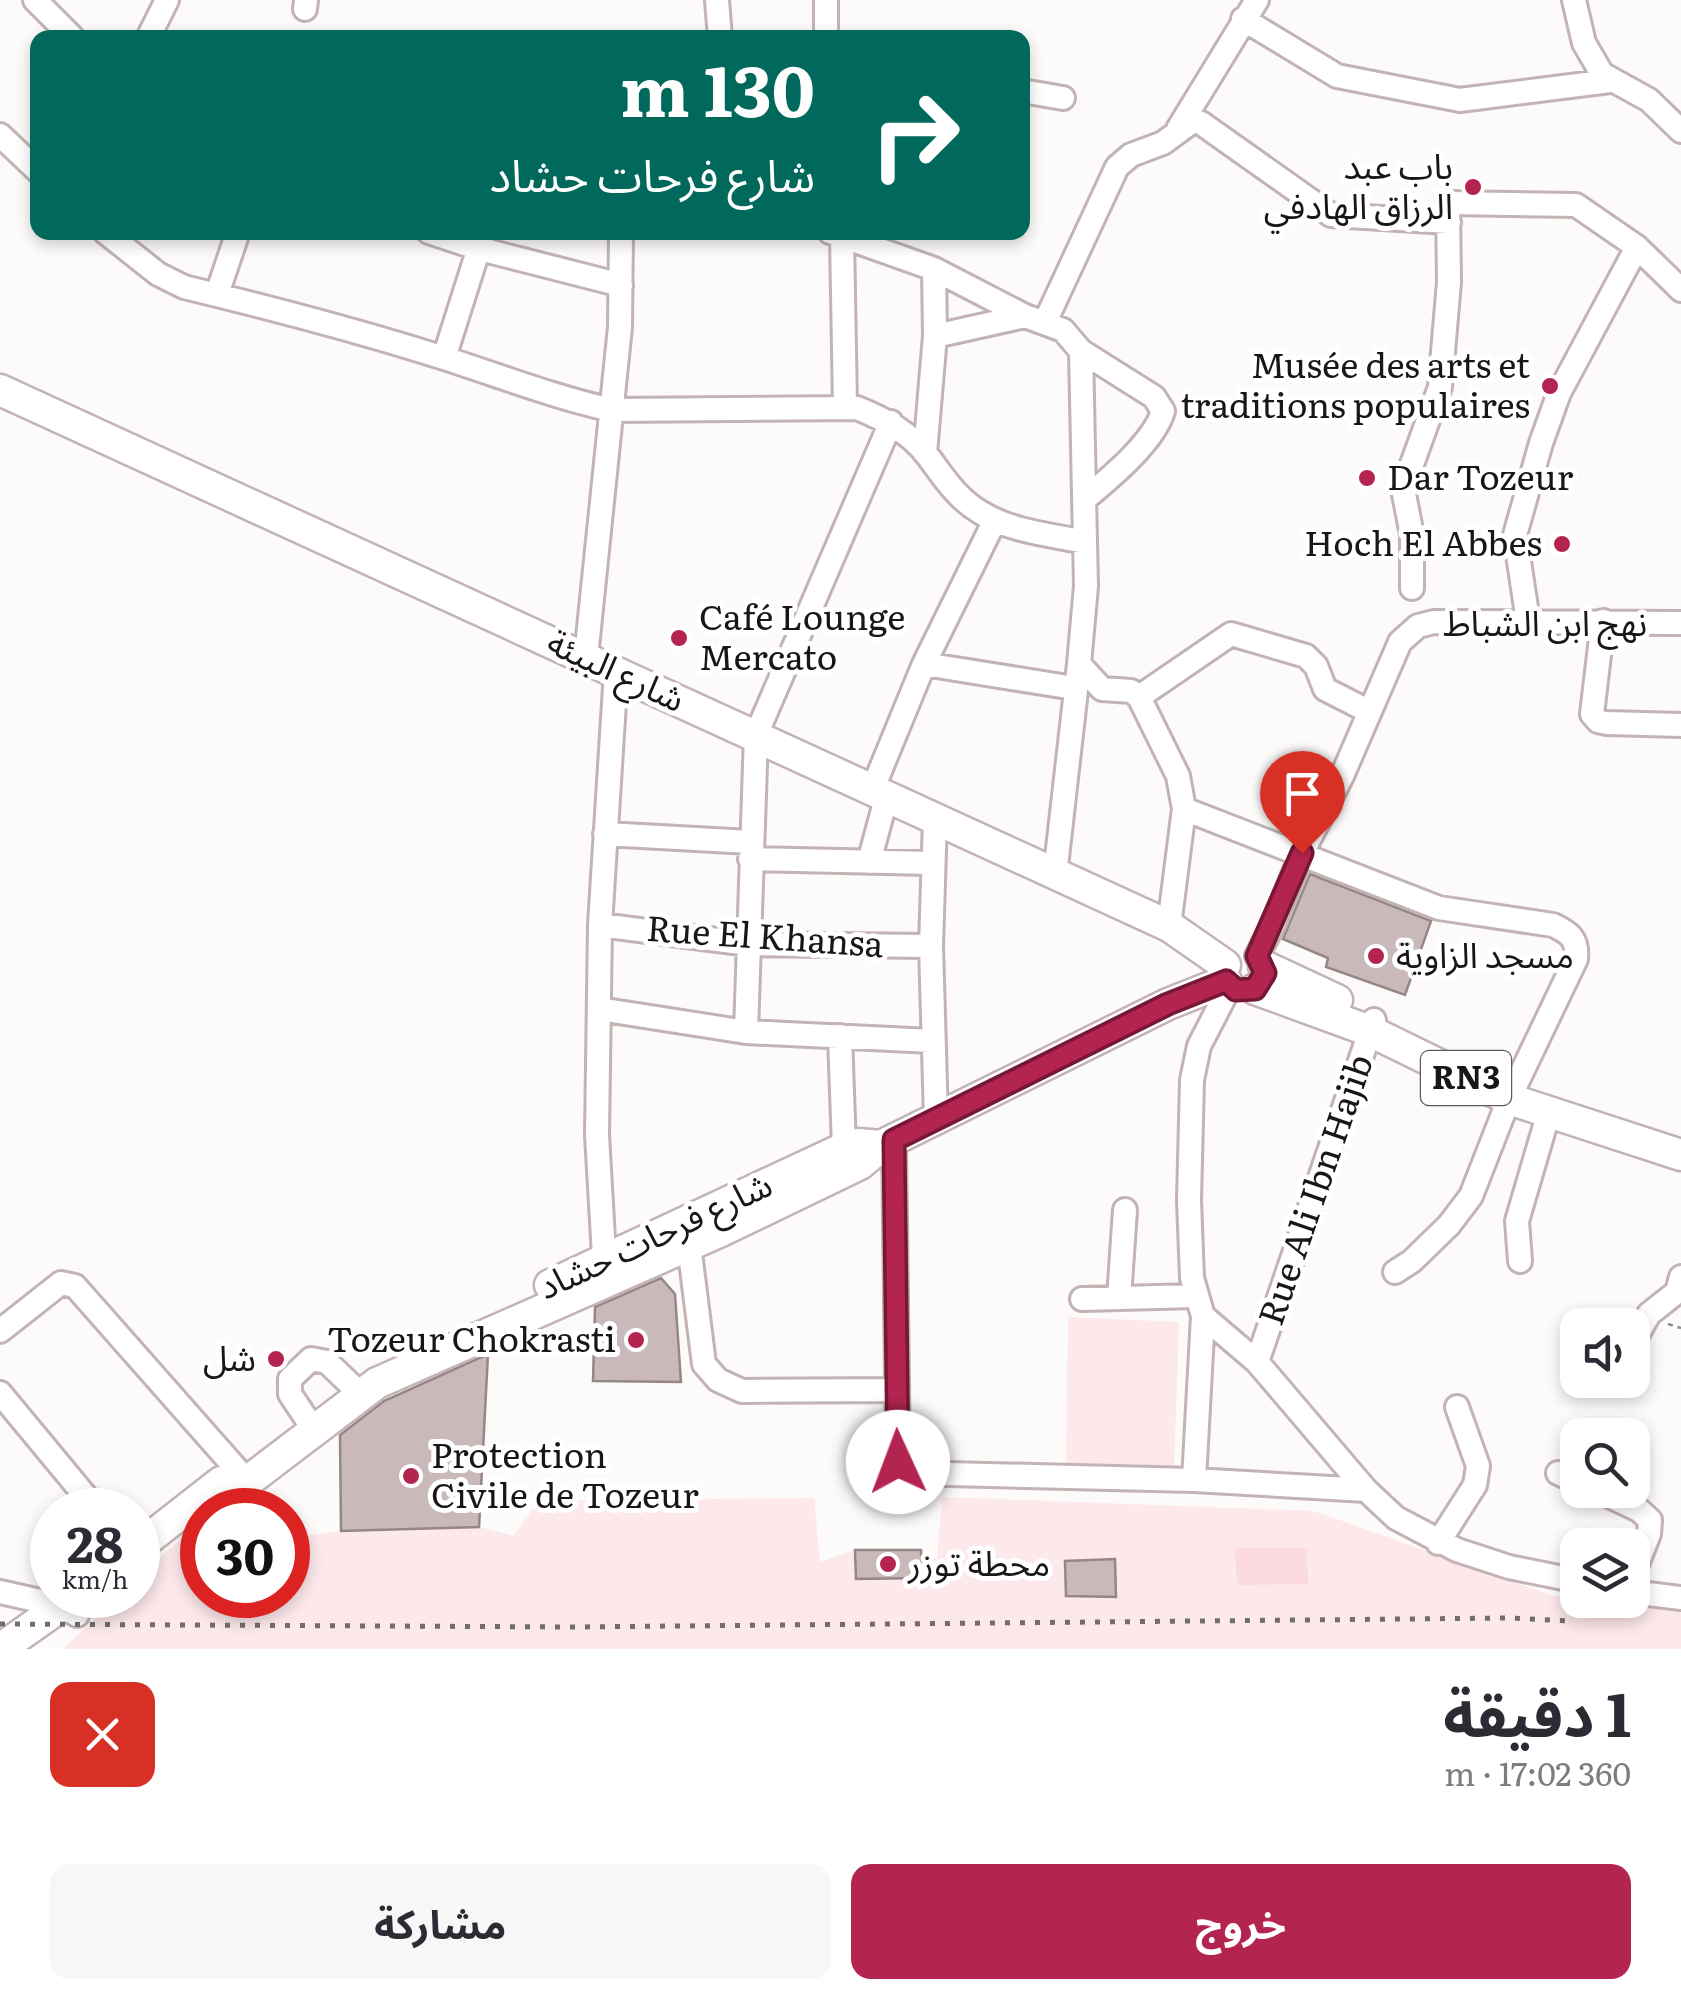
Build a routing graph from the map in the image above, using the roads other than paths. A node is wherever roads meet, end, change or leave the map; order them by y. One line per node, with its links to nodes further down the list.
1 (35, 0): 7 (street)
2 (167, 0): 8 (street)
3 (717, 0): 9 (street)
4 (826, 0): 10 (street)
5 (1574, 0): 11 (street)
6 (1250, 9): 11 (street); 16 (street)
7 (65, 30)
8 (152, 30)
9 (719, 30)
10 (826, 30)
11 (1610, 81): 14 (street)
12 (1030, 92): 13 (street)
13 (1063, 98)
14 (1681, 131)
15 (0, 135): 17 (street)
16 (1175, 135): 18 (street); 30 (street)
17 (30, 164)
18 (1449, 222): 25 (street); 42 (street)
19 (115, 240): 29 (street)
20 (235, 240): 29 (street)
21 (621, 240): 27 (street)
22 (836, 240): 35 (street)
23 (875, 240): 26 (street)
24 (482, 241): 27 (street); 33 (street)
25 (1637, 247): 28 (street); 43 (street)
26 (934, 269): 30 (street); 31 (street)
27 (621, 285): 36 (street)
28 (1681, 290)
29 (217, 294): 33 (street)
30 (1035, 319): 31 (street); 32 (street)
31 (935, 336): 38 (street)
32 (1081, 351): 39 (street); 39 (street)
33 (444, 358): 36 (street)
34 (0, 390): 46 (main road, شارع البيئة)
35 (845, 407): 36 (street); 37 (street)
36 (612, 410): 46 (street)
37 (891, 422): 38 (street); 54 (street)
38 (926, 452): 40 (street)
39 (1086, 498): 41 (street)
40 (995, 520): 41 (street); 47 (street)
41 (1085, 542): 48 (street)
42 (1412, 588)
43 (1528, 622): 44 (street, نهج ابن الشباط); 52 (street, نهج ابن الشباط)
44 (1604, 622): 45 (street, نهج ابن الشباط); 53 (street)
45 (1681, 623)
46 (586, 657): 49 (main road, شارع البيئة)
47 (924, 664): 50 (street); 55 (street)
48 (1079, 664): 50 (street); 51 (street)
49 (616, 671): 54 (main road, شارع البيئة); 58 (street)
50 (1074, 688): 63 (street)
51 (1139, 697): 52 (street); 56 (street)
52 (1368, 711): 60 (street, نهج ابن الشباط)
53 (1681, 725)
54 (756, 735): 55 (main road, شارع البيئة); 59 (street)
55 (880, 791): 57 (main road, شارع البيئة); 61 (street)
56 (1184, 809): 60 (street); 65 (street)
57 (935, 818): 62 (street); 63 (main road, شارع البيئة)
58 (606, 834): 59 (street); 64 (street)
59 (750, 851): 61 (street); 66 (street)
60 (1302, 853): 68 (street, نهج ابن الشباط); 74 (street)
61 (869, 862): 62 (street)
62 (931, 864): 67 (street)
63 (1055, 875): 65 (main road, شارع البيئة)
64 (600, 925): 66 (street, Rue El Khansa); 69 (street)
65 (1169, 926): 68 (main road, شارع البيئة)
66 (749, 944): 67 (street, Rue El Khansa); 71 (street)
67 (931, 946): 73 (street)
68 (1243, 974): 70 (main road, RN3); 76 (main road, شارع فرحات حشاد); 90 (street, نهج ابن الشباط)
69 (599, 1008): 71 (street); 85 (street)
70 (1372, 1024): 74 (main road, RN3); 93 (street, Rue Ali Ibn Hajib)
71 (746, 1032): 72 (street)
72 (840, 1036): 73 (street); 79 (street)
73 (932, 1040): 76 (street)
74 (1513, 1094): 75 (main road, RN3); 77 (main road, RN3); 86 (street)
75 (1550, 1112): 80 (main road, RN3); 84 (street)
76 (936, 1119): 78 (main road, شارع فرحات حشاد)
77 (1681, 1140)
78 (888, 1143): 79 (main road, شارع فرحات حشاد); 82 (main road, شارع فرحات حشاد); 95 (street)
79 (844, 1148): 82 (main road, شارع فرحات حشاد)
80 (1681, 1154)
81 (1125, 1210): 88 (street)
82 (718, 1220): 83 (main road, شارع فرحات حشاد); 85 (main road, شارع فرحات حشاد)
83 (689, 1245): 85 (main road, شارع فرحات حشاد); 95 (street)
84 (1520, 1262)
85 (604, 1271): 94 (main road, شارع فرحات حشاد); 99 (main road, شارع فرحات حشاد)
86 (1395, 1272)
87 (1681, 1276): 91 (street)
88 (1119, 1298): 89 (street); 90 (street)
89 (1082, 1299)
90 (1199, 1306): 93 (street); 100 (street, نهج ابن الشباط)
91 (1650, 1313)
92 (0, 1331): 99 (street)
93 (1257, 1362): 103 (street)
94 (350, 1385): 98 (main road, شارع فرحات حشاد); 98 (street)
95 (896, 1390): 100 (street)
96 (0, 1393): 101 (street)
97 (1457, 1407): 108 (street)
98 (306, 1418): 99 (main road, شارع فرحات حشاد)
99 (242, 1475): 102 (main road, شارع فرحات حشاد); 106 (main road, شارع فرحات حشاد)
100 (1194, 1480): 103 (street)
101 (80, 1488)
102 (230, 1488)
103 (1366, 1490): 108 (street)
104 (1635, 1508): 105 (street)
105 (1649, 1528)
106 (160, 1532)
107 (180, 1532): 109 (main road)
108 (1438, 1543): 110 (street)
109 (160, 1548)
110 (1560, 1577)
111 (0, 1592): 113 (street)
112 (1650, 1594): 114 (street)
113 (30, 1597)
114 (1681, 1598)
115 (57, 1618): 116 (main road)
116 (27, 1645)

